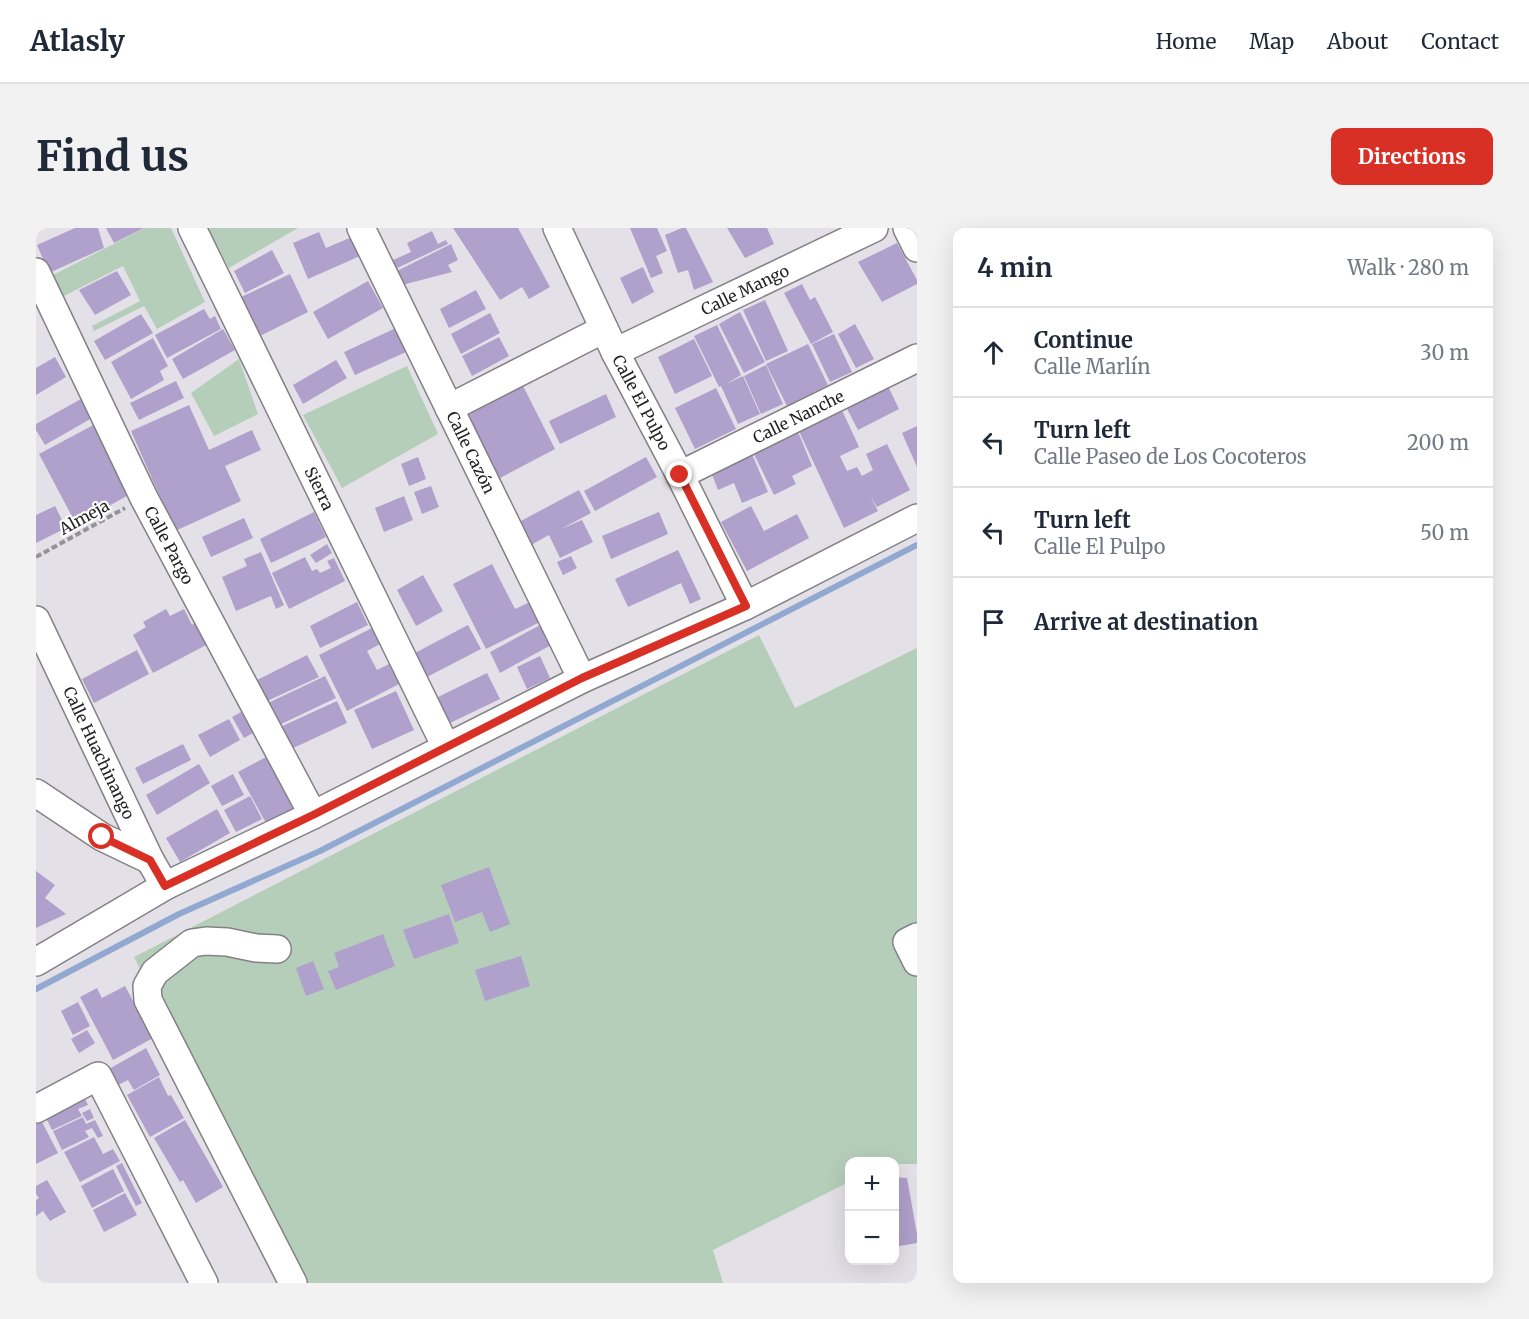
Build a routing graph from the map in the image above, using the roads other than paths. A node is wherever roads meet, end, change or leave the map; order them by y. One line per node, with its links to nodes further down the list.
1 (192, 228): 16 (street, Sierra)
2 (361, 228): 10 (street, Calle Cazón)
3 (557, 228): 8 (street, Calle El Pulpo)
4 (873, 228): 8 (street, Calle Mango)
5 (907, 228): 6 (street)
6 (917, 248)
7 (36, 272): 18 (street, Calle Pargo)
8 (610, 340): 10 (street, Calle Mango); 11 (street, Calle El Pulpo)
9 (917, 358): 11 (street, Calle Nanche)
10 (449, 408): 15 (street, Calle Cazón)
11 (680, 475): 13 (street, Calle El Pulpo)
12 (917, 518): 13 (street)
13 (746, 606): 15 (street)
14 (36, 620): 19 (street, Calle Huachinango)
15 (582, 678): 16 (street)
16 (446, 747): 18 (street)
17 (36, 793): 19 (street)
18 (313, 815): 20 (street)
19 (150, 860): 20 (street, Calle Huachinango)
20 (165, 886): 22 (street)
21 (277, 949): 25 (street)
22 (36, 962)
23 (36, 1109): 24 (street)
24 (204, 1283)
25 (293, 1283)

